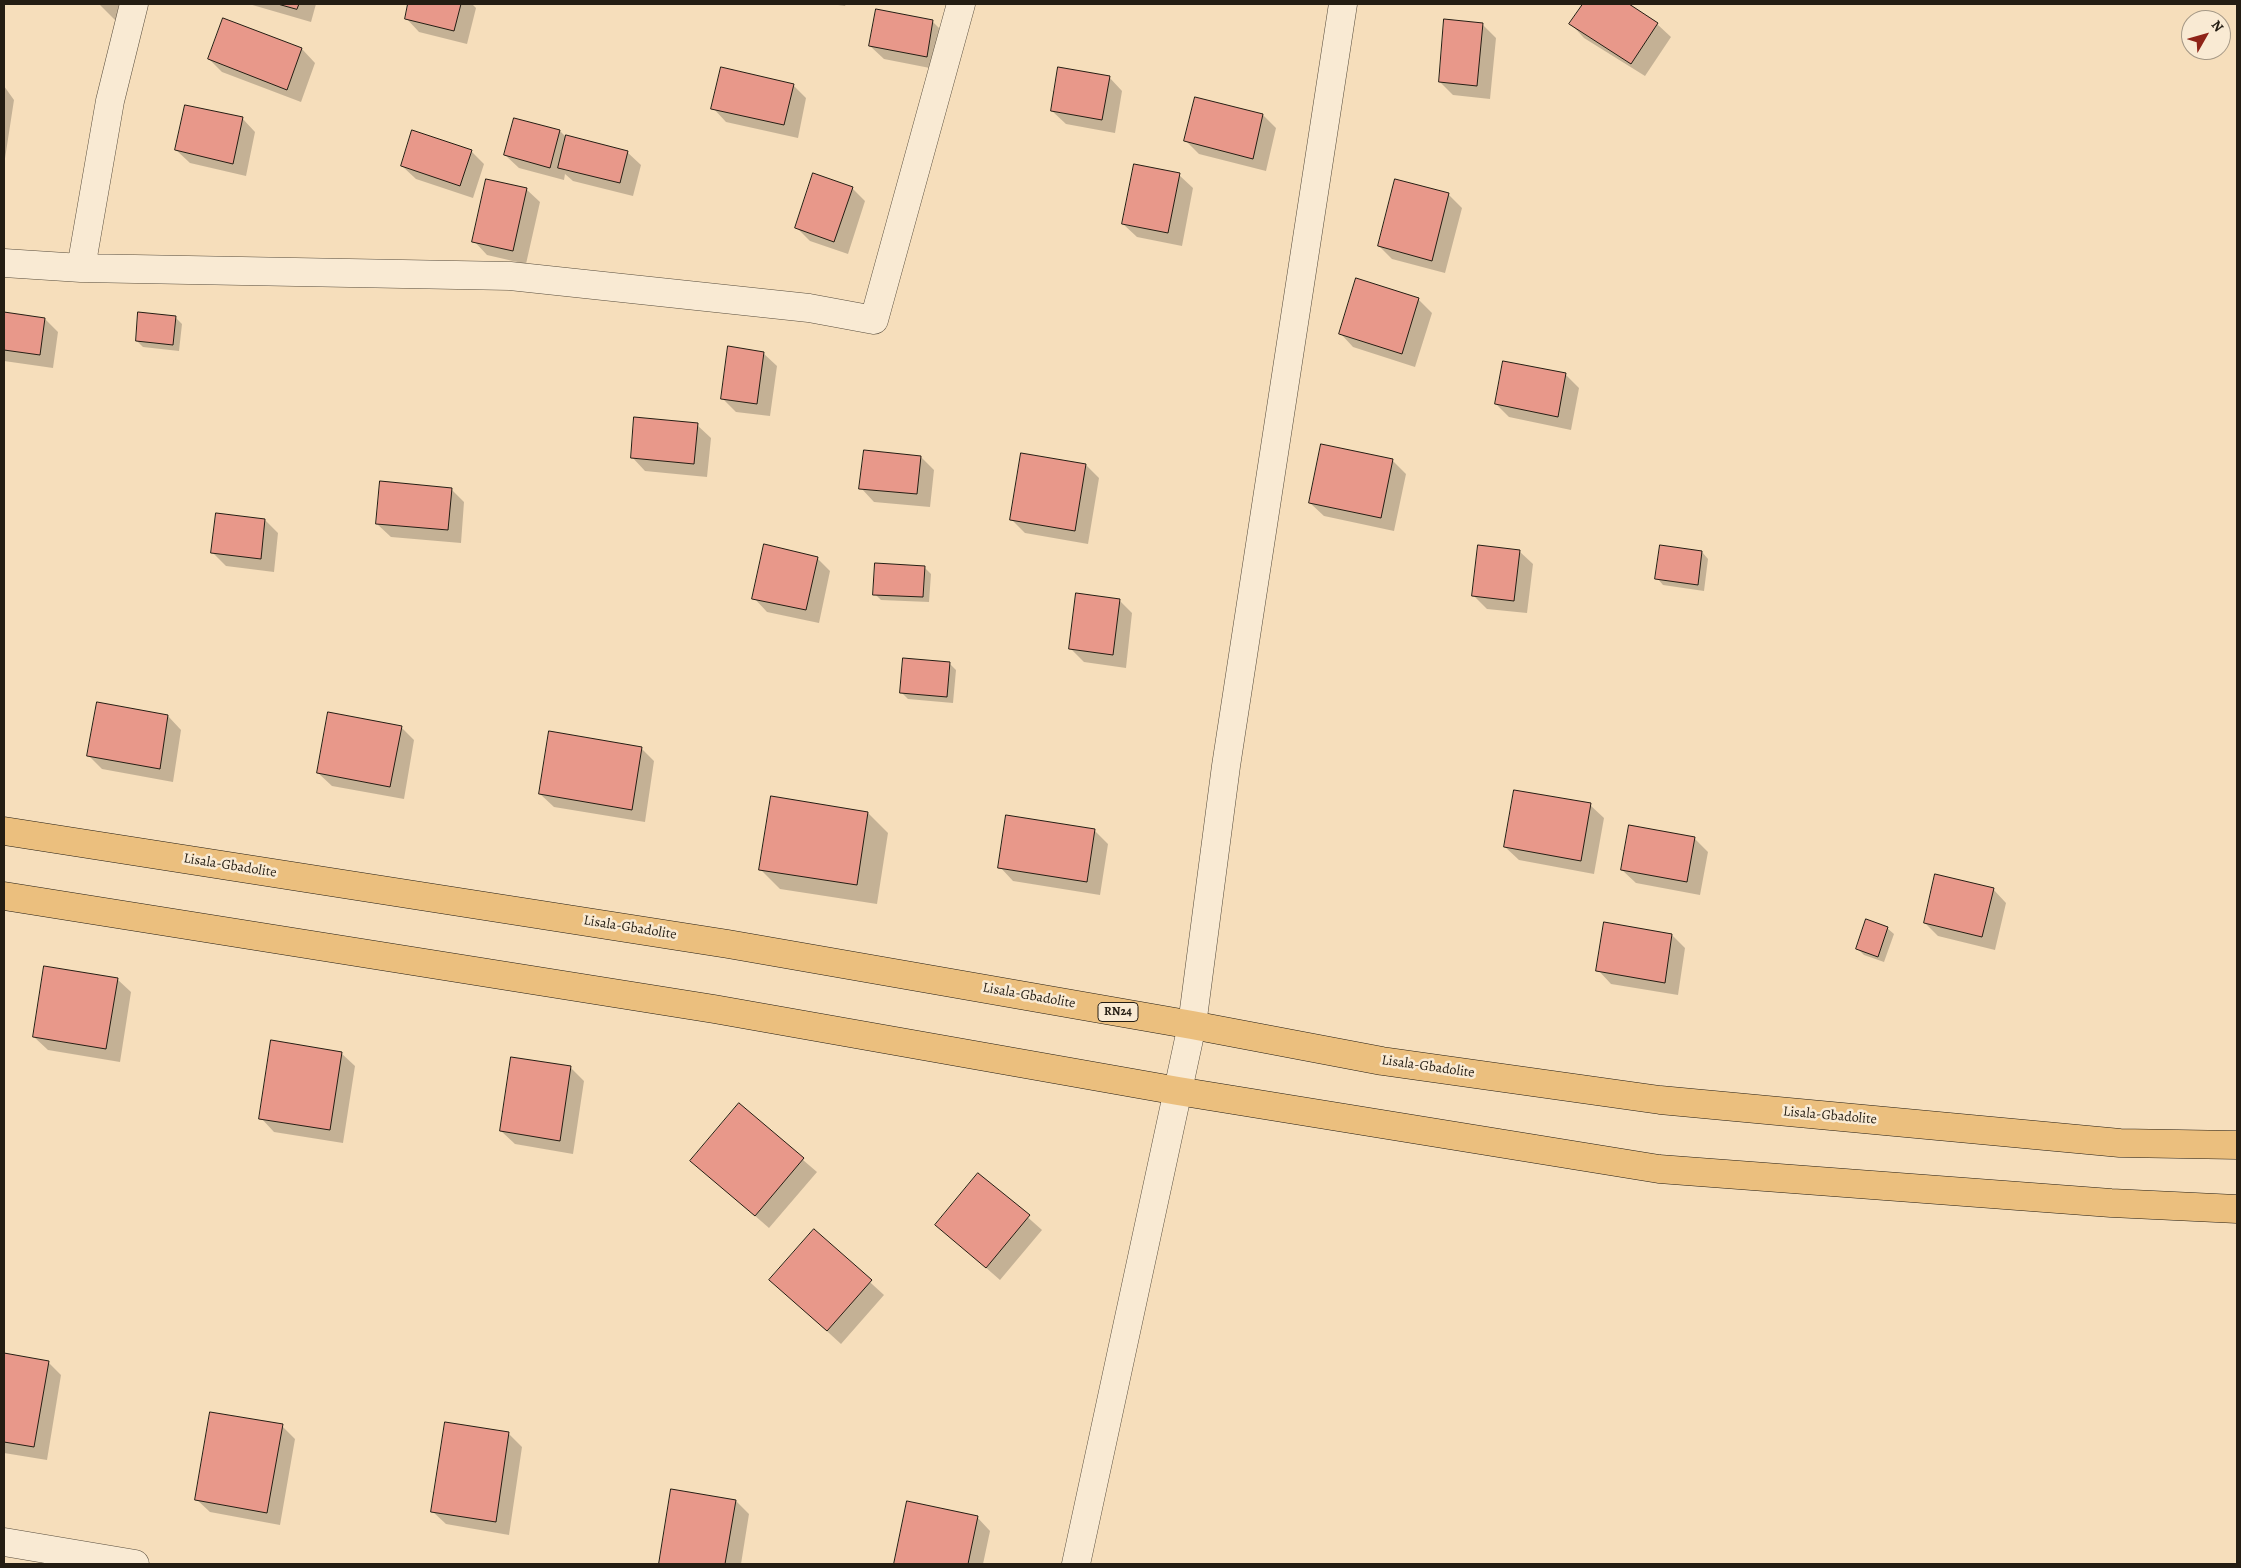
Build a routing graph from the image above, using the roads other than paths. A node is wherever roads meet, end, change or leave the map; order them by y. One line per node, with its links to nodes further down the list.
1 (134, 4): 5 (street)
2 (961, 4): 5 (street)
3 (1343, 4): 8 (street)
4 (4, 263): 5 (street)
5 (81, 268)
6 (4, 831): 8 (main road, Lisala-Gbadolite / RN24)
7 (4, 896): 9 (main road)
8 (1192, 1025): 9 (street); 10 (main road, Lisala-Gbadolite / RN24)
9 (1178, 1091): 11 (main road); 14 (street)
10 (2237, 1145)
11 (2237, 1209)
12 (4, 1542): 13 (street)
13 (135, 1564)
14 (1076, 1564)

